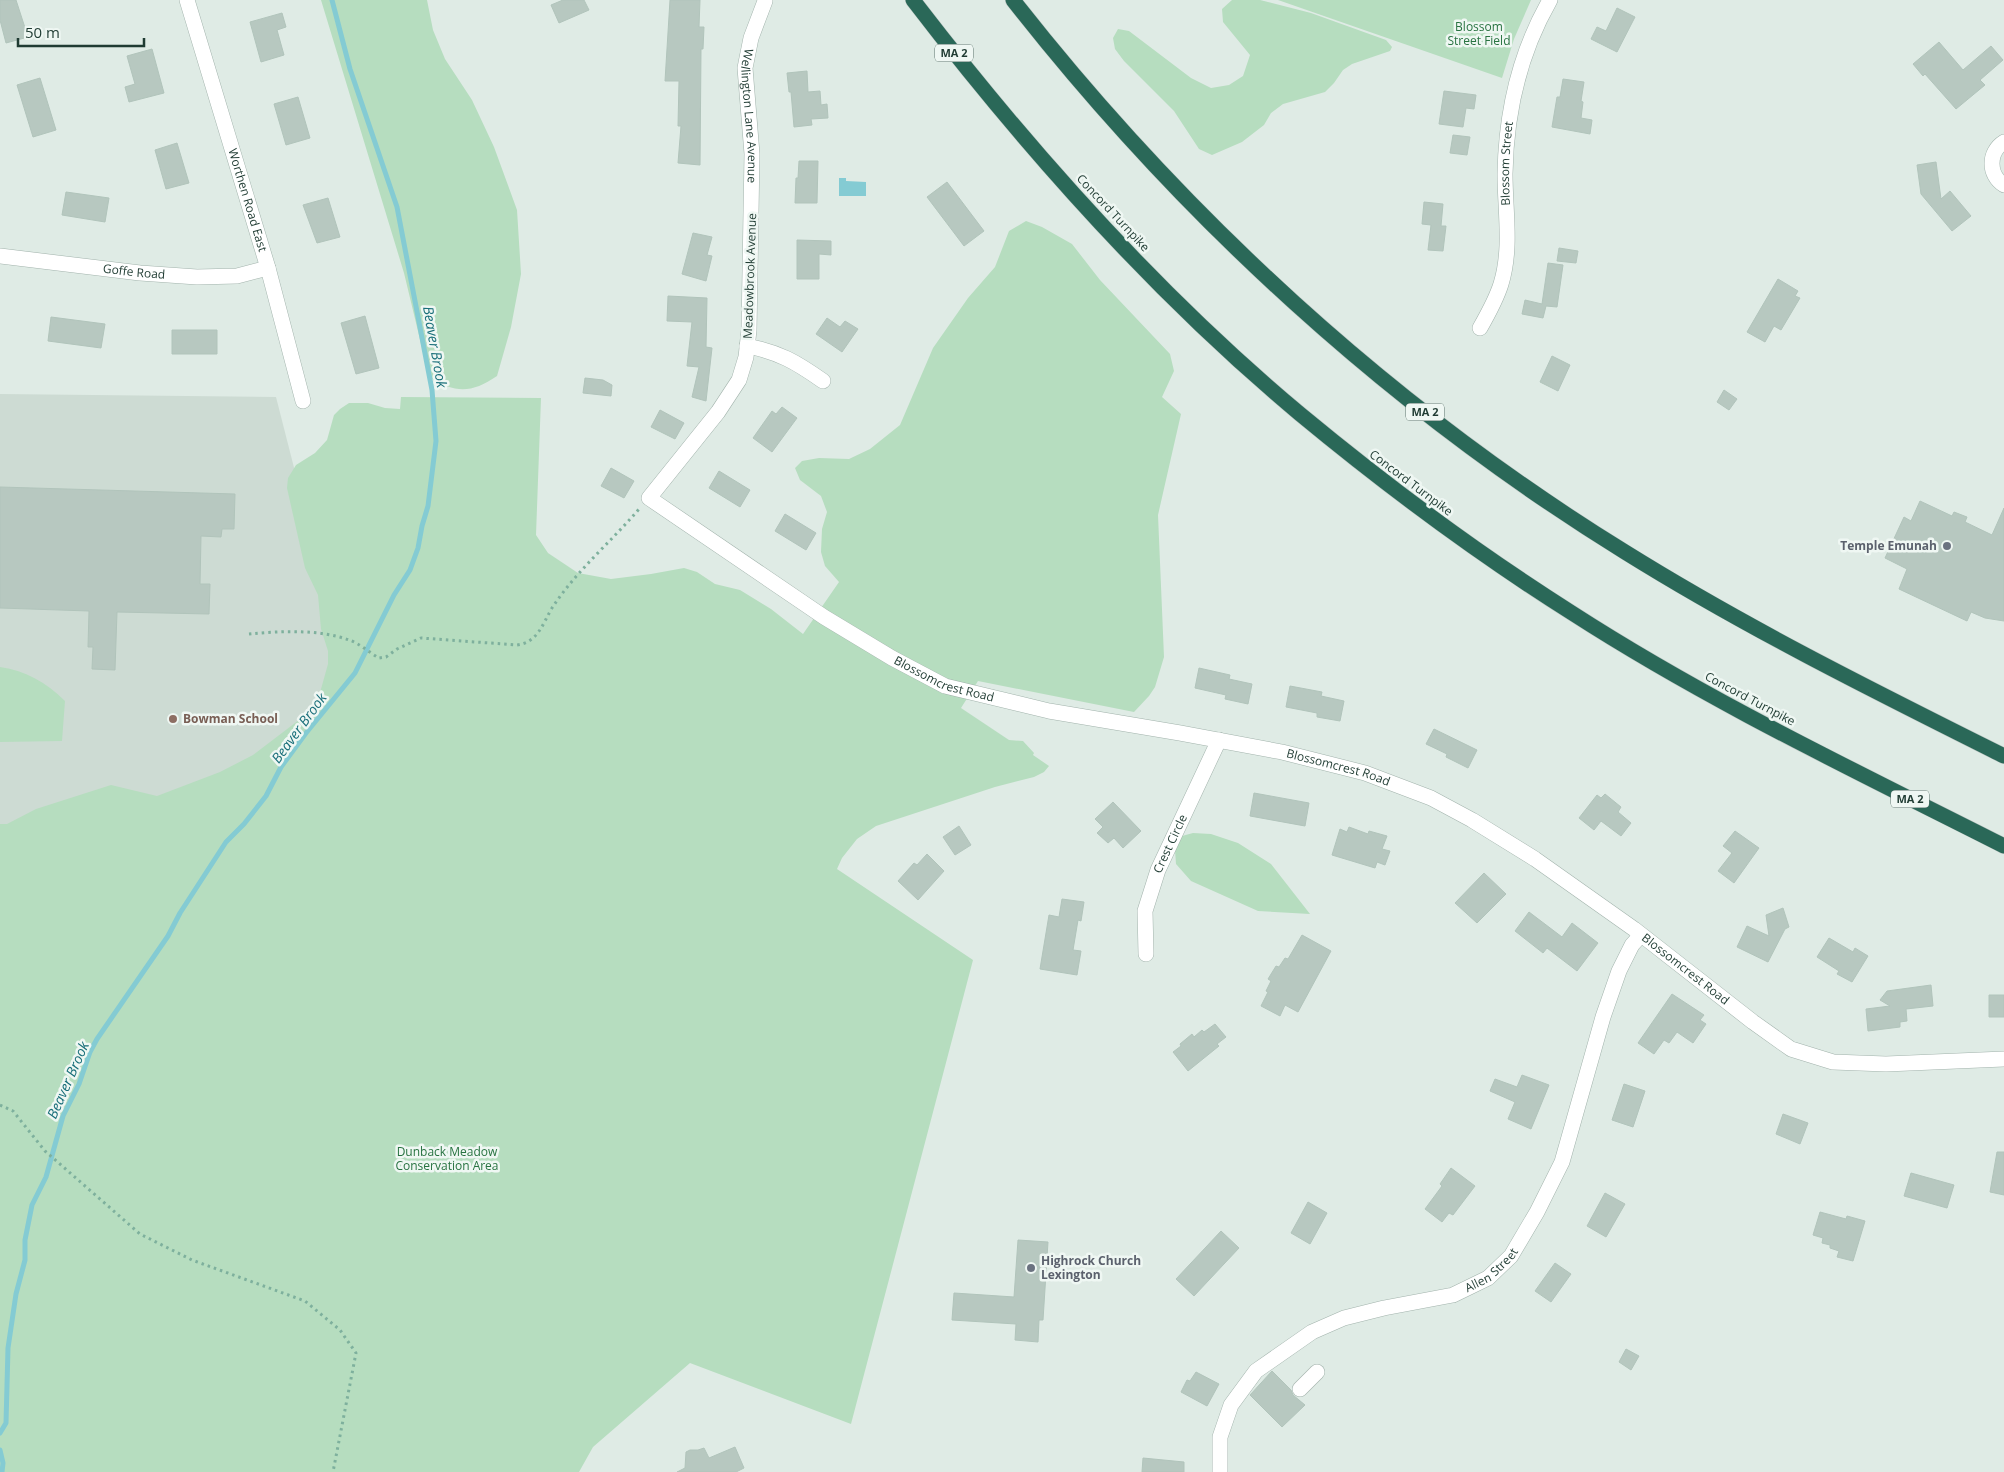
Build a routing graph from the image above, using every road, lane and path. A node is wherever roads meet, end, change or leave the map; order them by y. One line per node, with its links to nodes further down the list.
1 (187, 0): 10 (street, Worthen Road East)
2 (913, 0): 19 (highway, Concord Turnpike / MA 2)
3 (1013, 0): 18 (highway, MA 2)
4 (1550, 0): 11 (street, Blossom Street)
5 (765, 1): 8 (street, Wellington Lane Avenue)
6 (2004, 142): 7 (street)
7 (2004, 185)
8 (752, 204): 12 (street, Meadowbrook Avenue)
9 (0, 256): 10 (street, Goffe Road)
10 (268, 268): 14 (street, Worthen Road East)
11 (1480, 328)
12 (747, 346): 13 (street); 15 (street, Meadowbrook Avenue)
13 (823, 381)
14 (304, 401)
15 (650, 498): 16 (path); 17 (street, Blossomcrest Road)
16 (249, 634)
17 (1218, 740): 20 (street, Blossomcrest Road); 21 (street, Crest Circle)
18 (2004, 756)
19 (2004, 846)
20 (1641, 935): 22 (street, Blossomcrest Road); 27 (street, Allen Street)
21 (1146, 954)
22 (2004, 1059)
23 (0, 1105): 26 (path)
24 (1317, 1372): 25 (street)
25 (1300, 1389)
26 (333, 1472)
27 (1220, 1472)

